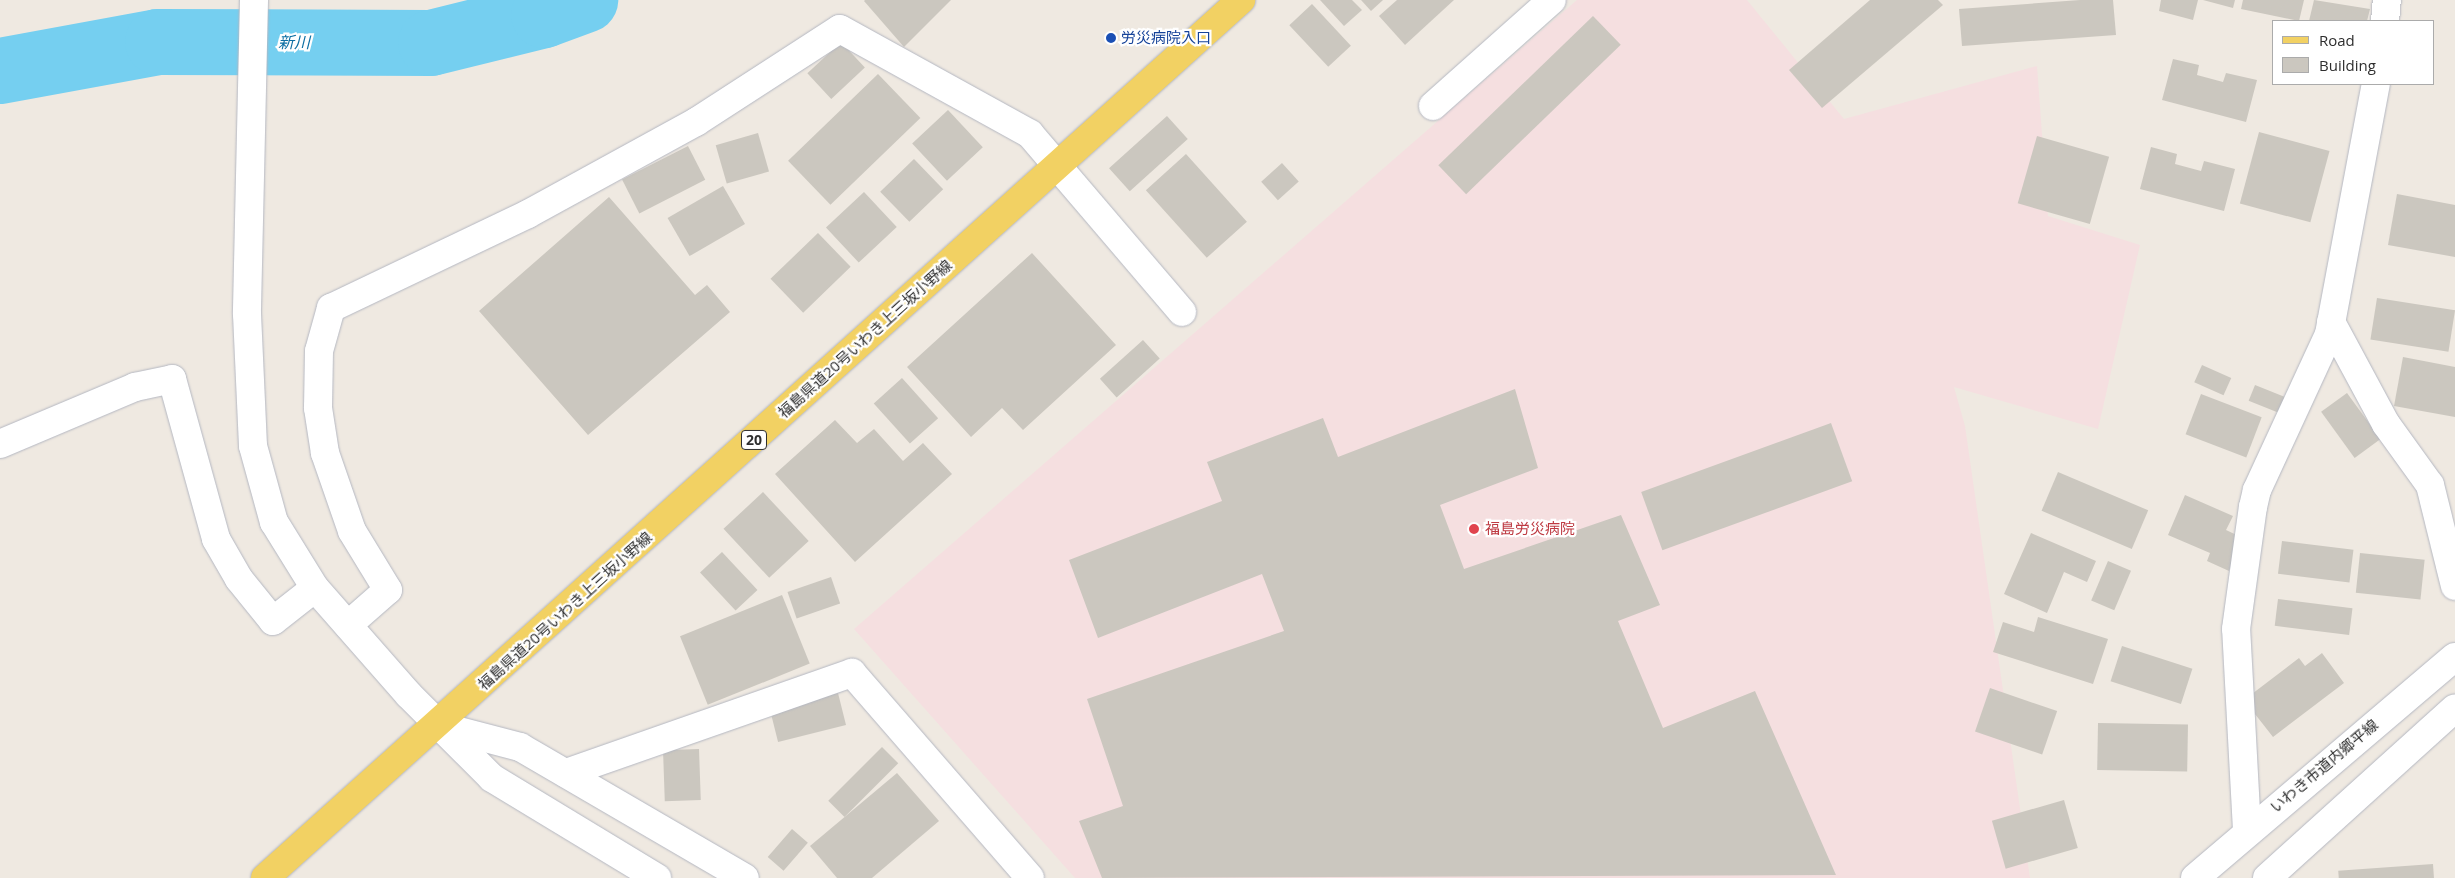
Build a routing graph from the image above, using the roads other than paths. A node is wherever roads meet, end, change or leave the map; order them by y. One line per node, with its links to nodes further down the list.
1 (254, 0): 13 (street)
2 (1241, 0): 8 (main road, 福島県道20号いわき上三坂小野線 / 20)
3 (1552, 0): 7 (street)
4 (2387, 0): 5 (street)
5 (2385, 20)
6 (2376, 85): 10 (street)
7 (1433, 106)
8 (1058, 164): 9 (street); 14 (street); 17 (main road, 福島県道20号いわき上三坂小野線 / 20)
9 (1182, 312)
10 (2331, 322): 12 (street); 19 (street)
11 (0, 444): 13 (street)
12 (2455, 586)
13 (315, 588): 14 (street)
14 (348, 625): 17 (street)
15 (2455, 657): 19 (street, いわき市道内郷平線)
16 (2455, 708): 25 (street)
17 (439, 726): 18 (street); 21 (main road, 福島県道20号いわき上三坂小野線 / 20); 22 (street)
18 (566, 773): 20 (street); 23 (street)
19 (2247, 830): 24 (street, いわき市道内郷平線)
20 (732, 875)
21 (265, 878)
22 (657, 878)
23 (1030, 878)
24 (2194, 878)
25 (2267, 878)

